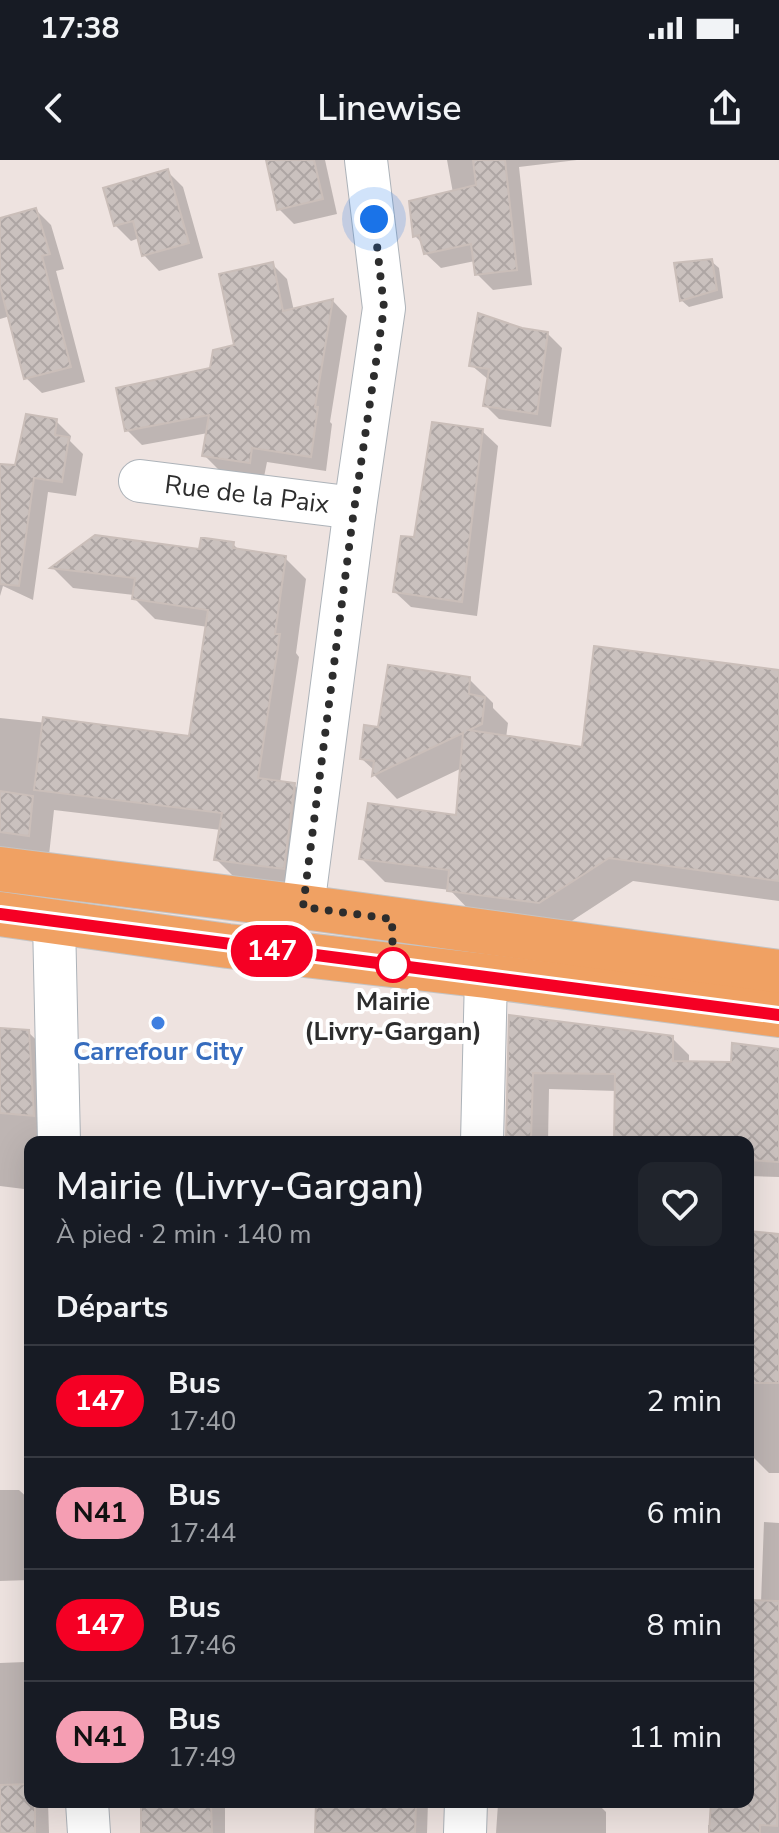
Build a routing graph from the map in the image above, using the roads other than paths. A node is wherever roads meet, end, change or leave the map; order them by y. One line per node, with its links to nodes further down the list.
1 (366, 160): 3 (street, Rue de la Paix)
2 (140, 481): 3 (street, Rue de la Paix)
3 (355, 508): 5 (street, Rue de la Paix)
4 (0, 869): 5 (main road)
5 (303, 907): 8 (main road)
6 (0, 914): 7 (main road)
7 (54, 922): 9 (main road); 11 (street)
8 (779, 972)
9 (486, 976): 10 (main road); 12 (street)
10 (779, 1015)
11 (59, 1136)
12 (482, 1136)
13 (87, 1808): 15 (street)
14 (466, 1808): 16 (street)
15 (89, 1833)
16 (465, 1833)

